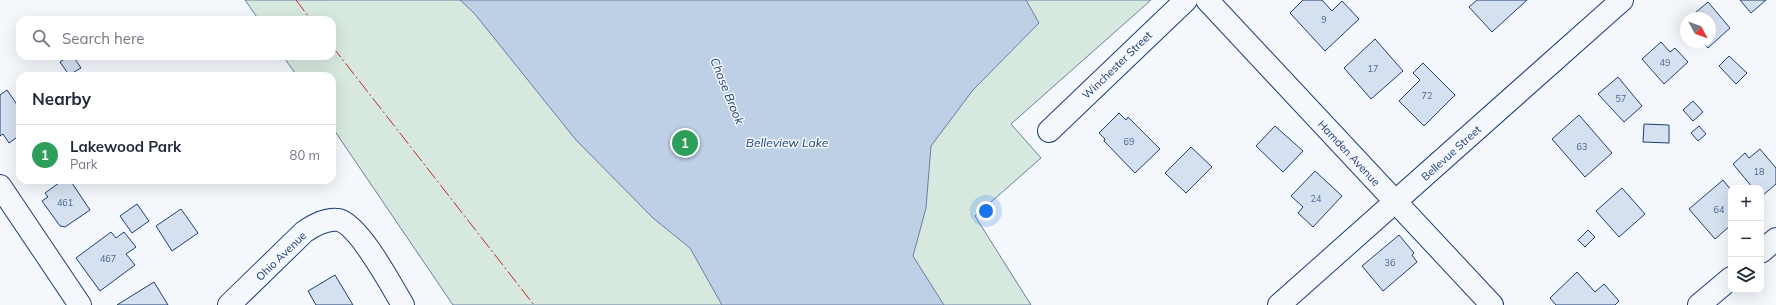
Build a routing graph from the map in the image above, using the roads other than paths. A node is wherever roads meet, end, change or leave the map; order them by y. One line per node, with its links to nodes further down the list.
1 (1186, 0): 4 (street, Winchester Street)
2 (1207, 0): 6 (street, Hamden Avenue)
3 (1622, 0): 6 (street, Bellevue Street)
4 (1049, 131)
5 (0, 186): 10 (street)
6 (1396, 202): 13 (street, Bellevue Street); 14 (street, Hamden Avenue)
7 (1776, 239): 8 (street)
8 (1764, 249)
9 (1728, 281): 15 (street)
10 (80, 305)
11 (229, 305): 12 (street, Ohio Avenue)
12 (403, 305)
13 (1279, 305)
14 (1492, 305)
15 (1699, 305)

